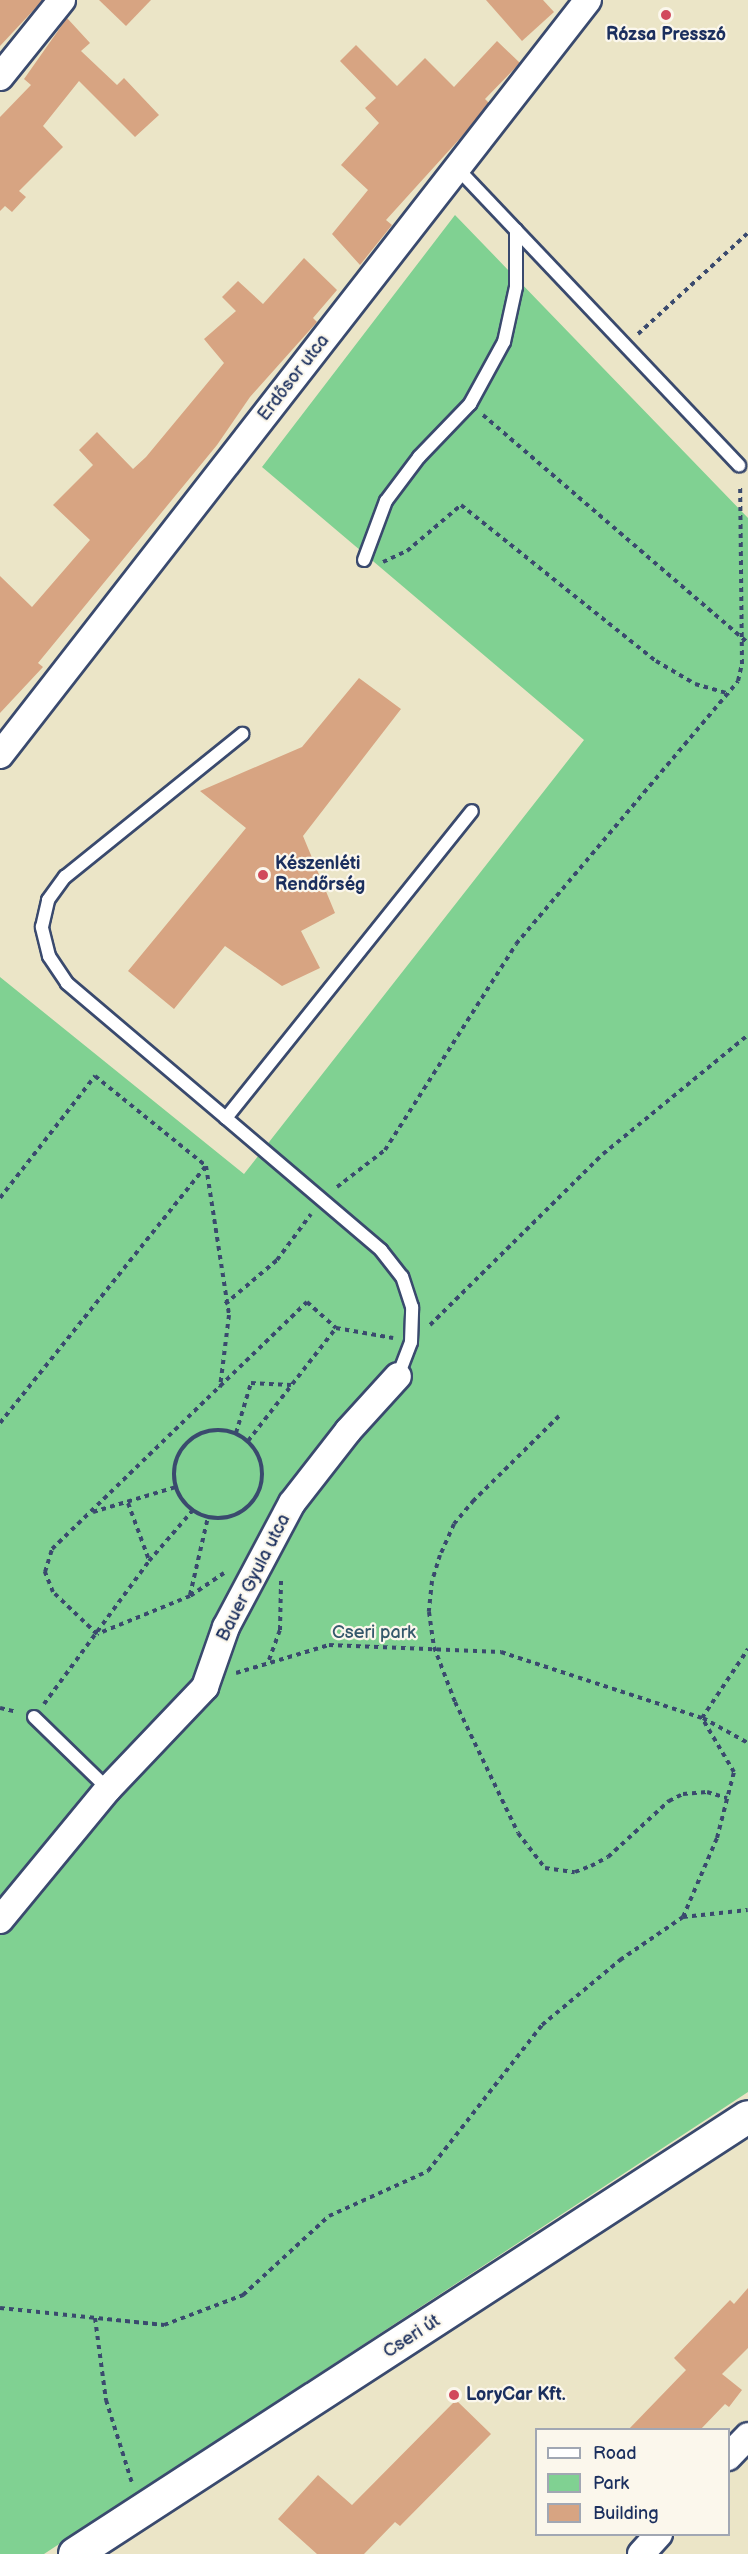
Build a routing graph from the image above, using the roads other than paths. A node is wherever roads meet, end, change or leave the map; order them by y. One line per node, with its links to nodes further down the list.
1 (62, 0): 3 (street)
2 (588, 0): 4 (street, Erdősor utca)
3 (0, 77)
4 (457, 168): 5 (lane); 9 (street, Erdősor utca)
5 (516, 230): 6 (lane); 7 (lane)
6 (739, 465)
7 (364, 561)
8 (242, 734): 11 (lane)
9 (0, 755)
10 (472, 811): 11 (lane)
11 (226, 1118): 12 (lane)
12 (398, 1377): 14 (street, Bauer Gyula utca)
13 (34, 1717): 14 (lane)
14 (108, 1788): 15 (street, Bauer Gyula utca)
15 (0, 1920)
16 (748, 2117): 20 (street, Cseri út)
17 (748, 2436): 18 (street)
18 (730, 2456)
19 (657, 2536): 21 (street)
20 (75, 2554)
21 (641, 2554)

